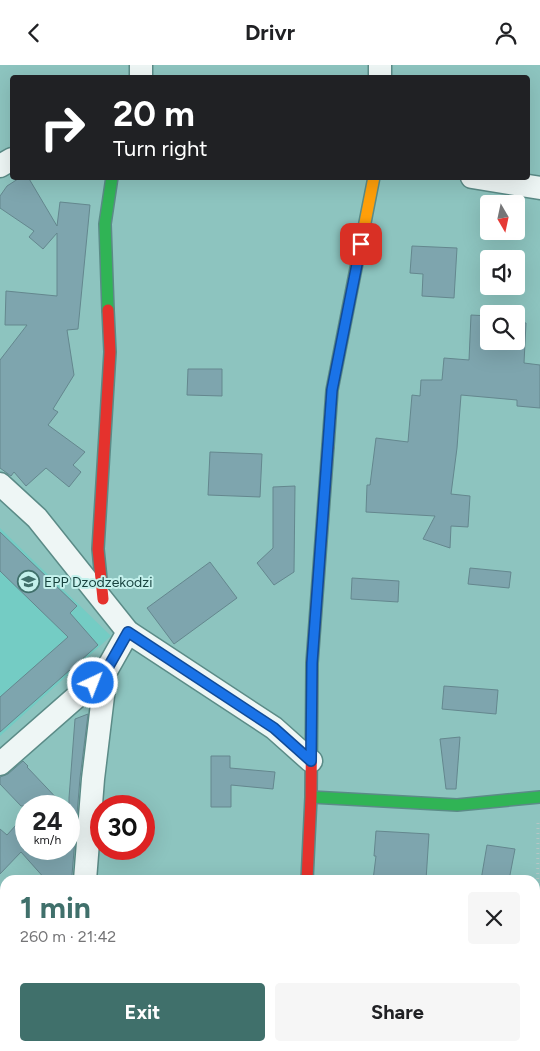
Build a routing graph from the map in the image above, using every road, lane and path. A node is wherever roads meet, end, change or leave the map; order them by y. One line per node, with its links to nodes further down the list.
1 (112, 180): 6 (street)
2 (373, 180): 9 (street)
3 (492, 180): 4 (street)
4 (540, 187)
5 (0, 484): 6 (street)
6 (103, 599): 7 (street)
7 (128, 632): 8 (street); 9 (street)
8 (106, 671): 10 (street); 13 (street)
9 (311, 761): 12 (street)
10 (0, 764)
11 (539, 795): 12 (street); 15 (path)
12 (311, 797): 14 (street)
13 (86, 875)
14 (307, 875)
15 (538, 875)

